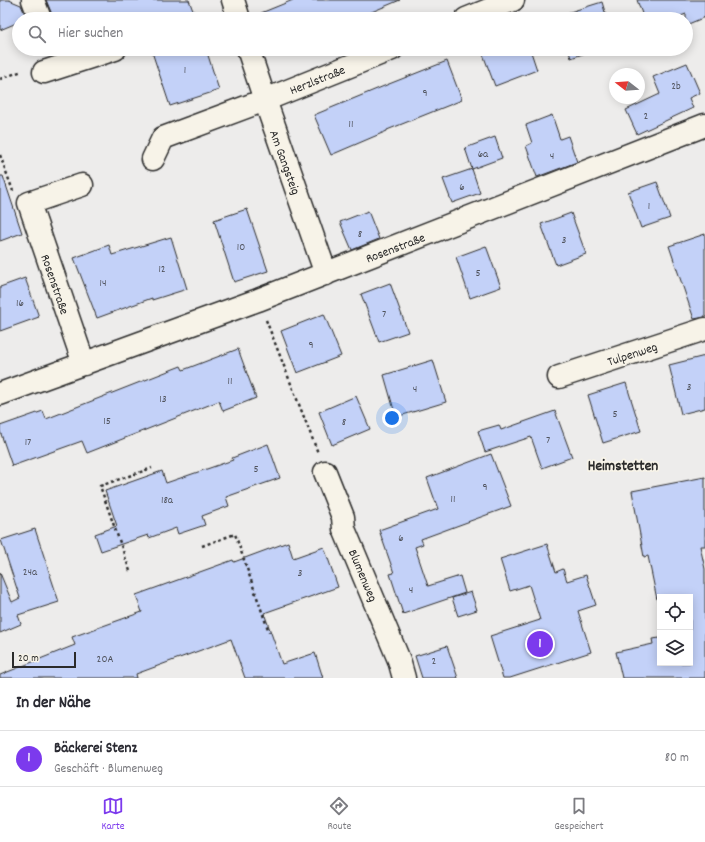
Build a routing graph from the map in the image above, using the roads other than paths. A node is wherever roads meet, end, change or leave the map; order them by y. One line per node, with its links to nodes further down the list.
1 (233, 0): 3 (street)
2 (513, 0): 4 (street)
3 (237, 12)
4 (483, 12)
5 (90, 56): 8 (street)
6 (250, 56): 9 (street, Am Gangsteig)
7 (374, 56): 9 (street, Herzlstraße)
8 (35, 71)
9 (264, 100): 11 (street, Herzlstraße); 13 (street, Am Gangsteig)
10 (705, 125): 13 (street, Rosenstraße)
11 (153, 159)
12 (82, 185): 15 (street, Rosenstraße)
13 (326, 274): 15 (street, Rosenstraße)
14 (705, 330): 16 (street, Tulpenweg)
15 (84, 364): 17 (street, Rosenstraße)
16 (559, 377)
17 (0, 394)
18 (325, 472): 19 (street, Blumenweg)
19 (404, 678)

